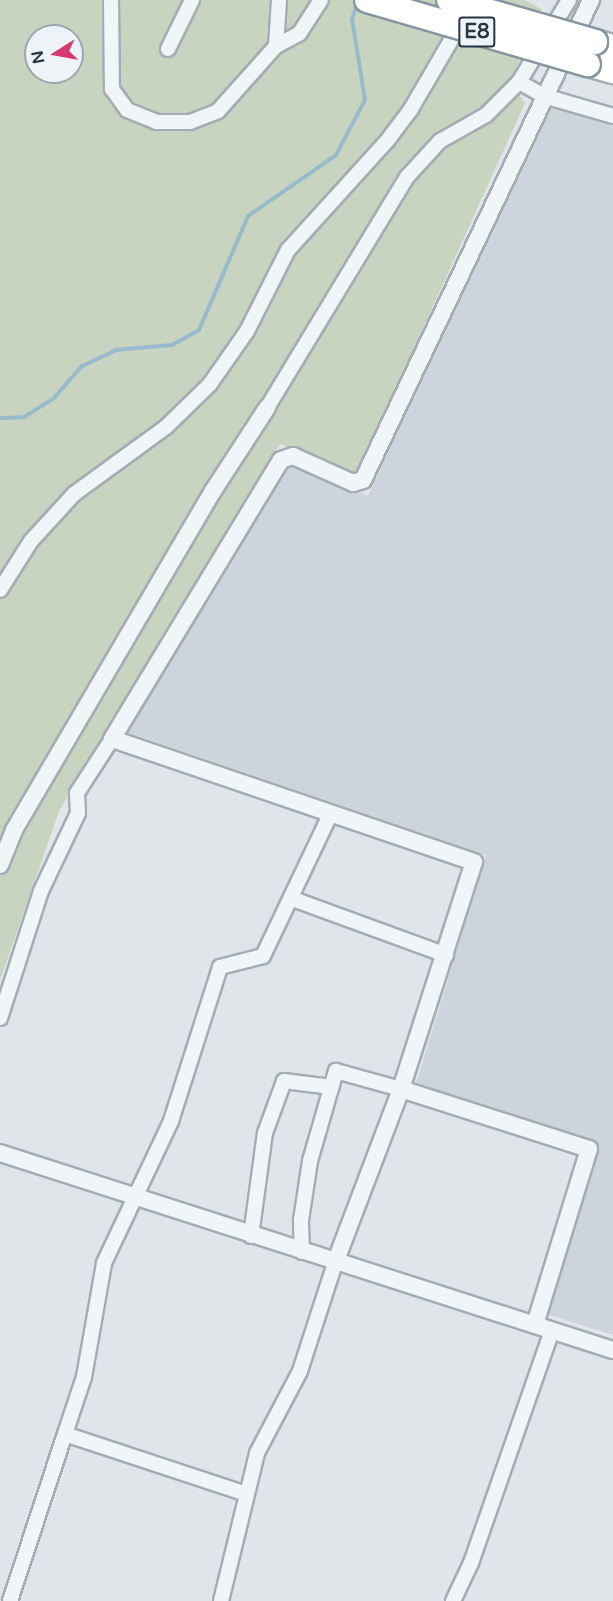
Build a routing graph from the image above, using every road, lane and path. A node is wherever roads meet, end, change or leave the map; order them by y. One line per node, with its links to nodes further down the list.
1 (111, 0): 10 (street)
2 (192, 0): 11 (street)
3 (279, 0): 10 (street)
4 (321, 0): 10 (street)
5 (367, 0): 12 (highway, E8, bridge)
6 (449, 0): 12 (highway, E8, bridge)
7 (475, 0): 18 (street)
8 (569, 0): 14 (street)
9 (591, 0): 15 (street)
10 (276, 46)
11 (168, 49)
12 (598, 51): 13 (highway, E8)
13 (613, 71)
14 (519, 82): 15 (street); 17 (street)
15 (544, 96): 16 (street); 19 (street)
16 (613, 116)
17 (267, 408): 21 (street)
18 (0, 590)
19 (112, 739): 20 (street); 24 (street)
20 (331, 813): 22 (street); 23 (street)
21 (0, 865)
22 (293, 899): 23 (street); 28 (street)
23 (446, 955): 26 (street)
24 (0, 1018)
25 (332, 1087): 26 (street); 29 (street); 30 (street)
26 (401, 1089): 31 (street); 32 (street)
27 (0, 1153): 28 (street)
28 (135, 1197): 29 (street); 35 (street)
29 (250, 1236): 30 (street)
30 (302, 1252): 31 (street)
31 (335, 1263): 32 (street); 36 (street)
32 (535, 1324): 33 (street)
33 (552, 1330): 34 (street); 39 (street)
34 (613, 1350)
35 (65, 1434): 36 (street); 37 (street)
36 (246, 1494): 38 (street)
37 (10, 1601)
38 (221, 1601)
39 (453, 1601)

